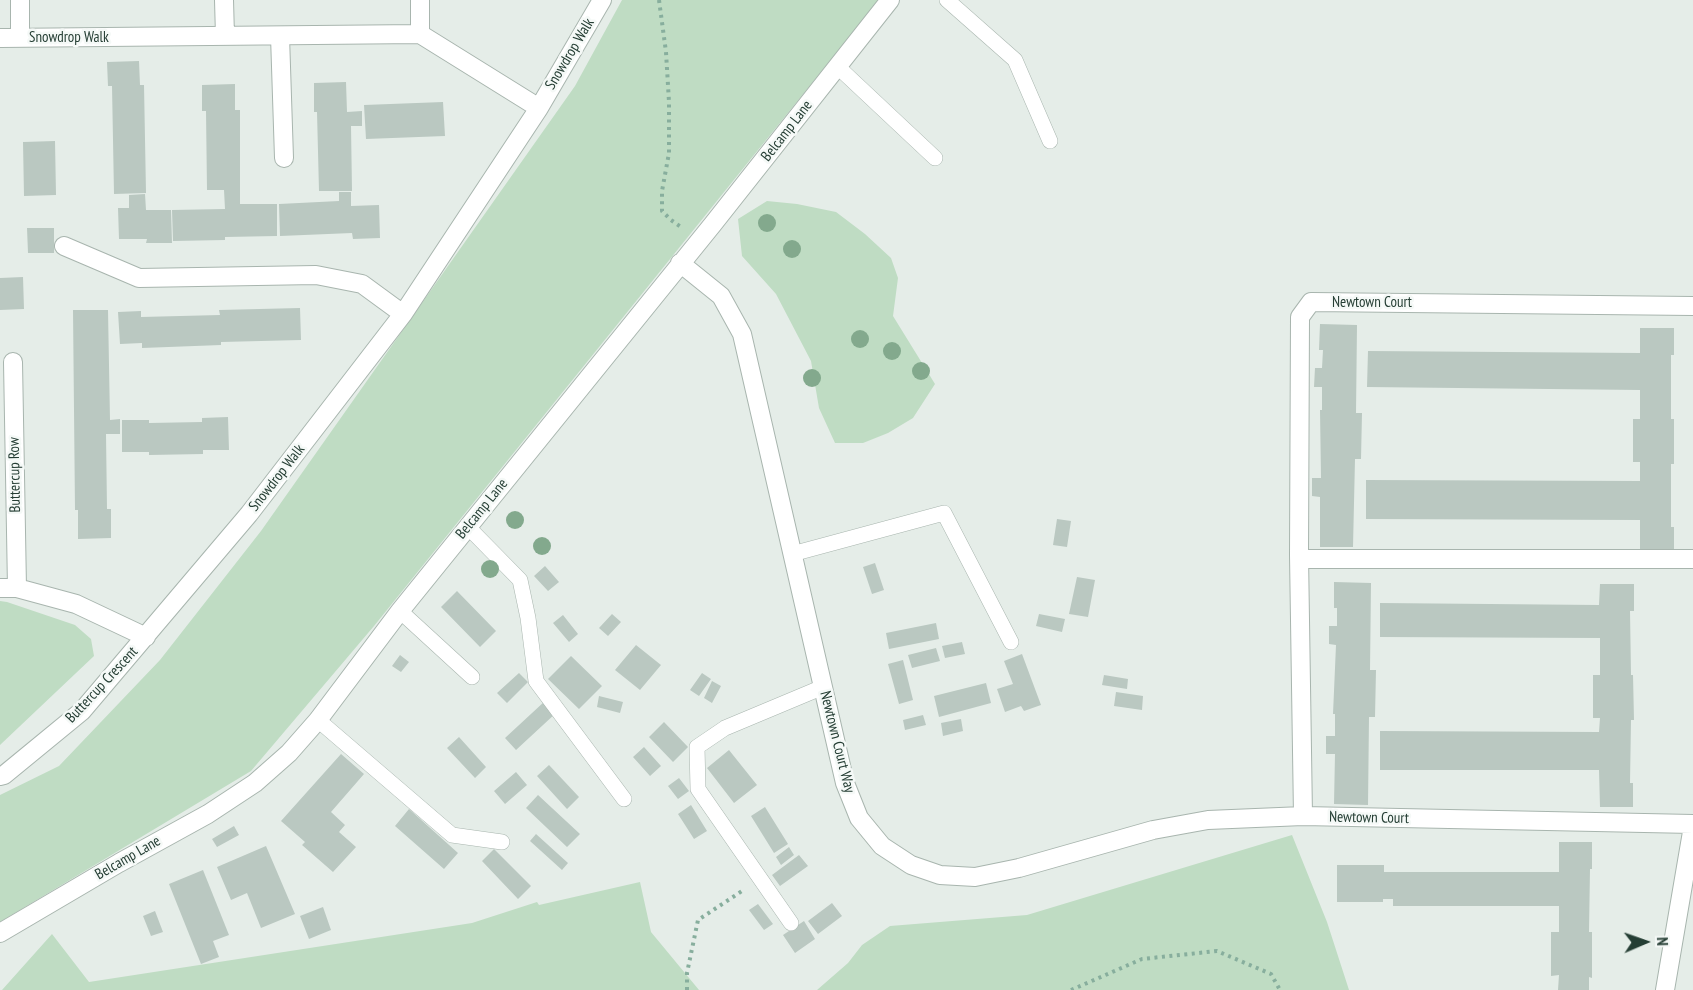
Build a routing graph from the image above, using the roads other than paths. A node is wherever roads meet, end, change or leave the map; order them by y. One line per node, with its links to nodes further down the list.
1 (20, 0): 11 (street, Snowdrop Walk)
2 (224, 0): 8 (street)
3 (420, 0): 7 (street)
4 (602, 0): 13 (street, Snowdrop Walk)
5 (890, 0): 12 (street, Belcamp Lane)
6 (947, 0): 14 (lane)
7 (420, 34): 9 (street, Snowdrop Walk); 13 (street, Snowdrop Walk)
8 (225, 36): 9 (street, Snowdrop Walk); 11 (street, Snowdrop Walk)
9 (280, 36): 15 (street)
10 (0, 38): 11 (street, Snowdrop Walk)
11 (20, 38)
12 (838, 66): 16 (lane); 18 (street, Belcamp Lane)
13 (539, 108): 20 (street, Snowdrop Walk)
14 (1050, 141)
15 (284, 158)
16 (936, 158)
17 (64, 246): 20 (street)
18 (680, 263): 22 (street, Belcamp Lane); 23 (street, Newtown Court Way)
19 (1693, 306): 24 (street, Newtown Court)
20 (403, 314): 28 (street, Snowdrop Walk)
21 (13, 362): 26 (street, Buttercup Row)
22 (468, 527): 27 (street, Belcamp Lane); 34 (lane)
23 (792, 554): 29 (lane); 31 (street, Newtown Court Way)
24 (1299, 559): 25 (street); 35 (street, Newtown Court)
25 (1693, 559)
26 (8, 588): 28 (street, Buttercup Row)
27 (400, 612): 30 (lane); 32 (street, Belcamp Lane)
28 (146, 637): 33 (street, Buttercup Crescent)
29 (1011, 642)
30 (472, 677)
31 (823, 687): 35 (street, Newtown Court Way); 38 (lane)
32 (318, 720): 37 (lane); 39 (street, Belcamp Lane)
33 (0, 776)
34 (624, 799)
35 (1303, 816): 36 (street, Newtown Court)
36 (1693, 825): 40 (street, Newtown Court)
37 (502, 842)
38 (791, 923)
39 (0, 933)
40 (1665, 990)

